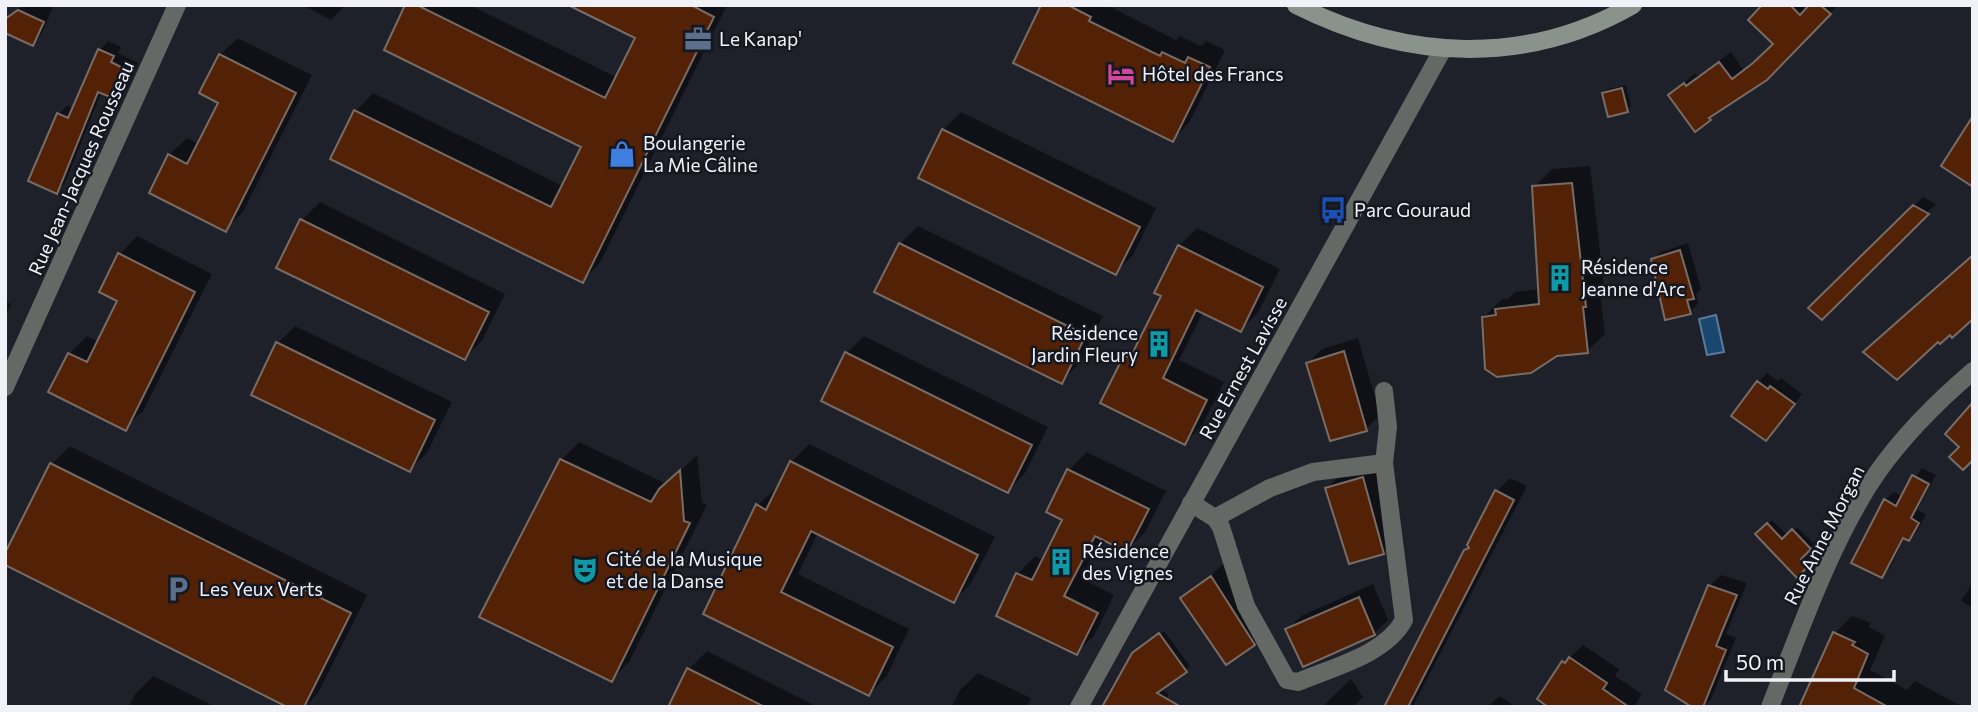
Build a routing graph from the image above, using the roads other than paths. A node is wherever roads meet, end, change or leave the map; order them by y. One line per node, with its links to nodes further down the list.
1 (177, 5): 6 (street, Rue Jean-Jacques Rousseau)
2 (1296, 5): 4 (street)
3 (1633, 5): 4 (street)
4 (1443, 49): 9 (street, Rue Ernest Lavisse)
5 (1973, 371): 12 (street, Rue Anne Morgan)
6 (5, 387)
7 (1384, 391): 8 (street)
8 (1384, 463): 10 (street); 10 (street)
9 (1191, 503): 10 (street); 11 (street, Rue Ernest Lavisse)
10 (1215, 518)
11 (1079, 707)
12 (1770, 707)

